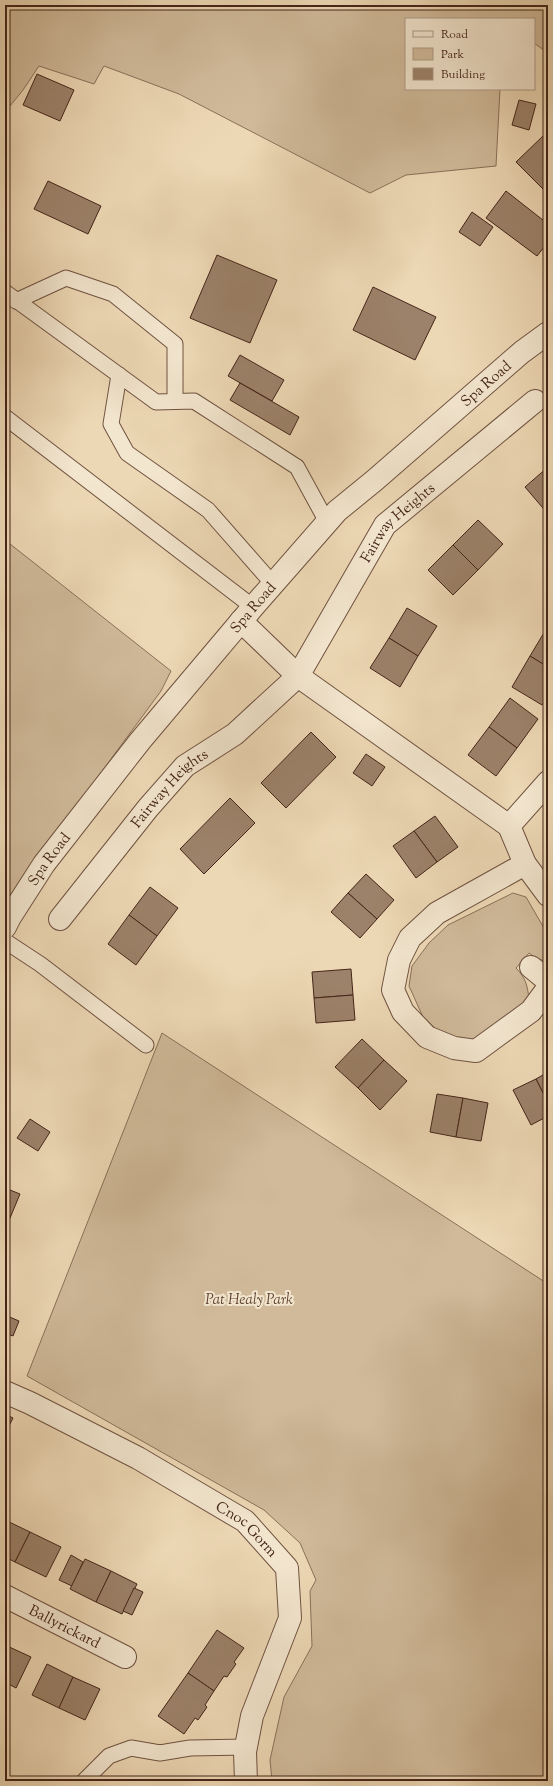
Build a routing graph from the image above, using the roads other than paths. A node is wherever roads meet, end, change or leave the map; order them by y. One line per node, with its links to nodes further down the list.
1 (10, 296): 3 (lane); 5 (lane)
2 (548, 333): 7 (street, Spa Road)
3 (119, 375): 5 (lane); 8 (lane)
4 (535, 401): 10 (street, Fairway Heights)
5 (175, 402): 7 (lane)
6 (5, 416): 9 (lane)
7 (328, 522): 8 (street, Spa Road)
8 (273, 584): 9 (street, Spa Road)
9 (247, 614): 10 (street); 16 (street, Spa Road)
10 (298, 676): 12 (street); 15 (street, Fairway Heights)
11 (548, 782): 12 (street)
12 (509, 826): 13 (street)
13 (525, 864): 14 (street); 20 (street)
14 (548, 895)
15 (60, 919)
16 (5, 927)
17 (5, 941): 21 (lane)
18 (531, 967): 19 (street)
19 (548, 981)
20 (548, 988)
21 (146, 1045)
22 (5, 1392): 25 (street, Cnoc Gorm)
23 (5, 1596): 24 (street, Ballyrickard)
24 (125, 1657)
25 (246, 1747): 26 (lane); 27 (street, Cnoc Gorm)
26 (84, 1781)
27 (246, 1781)

